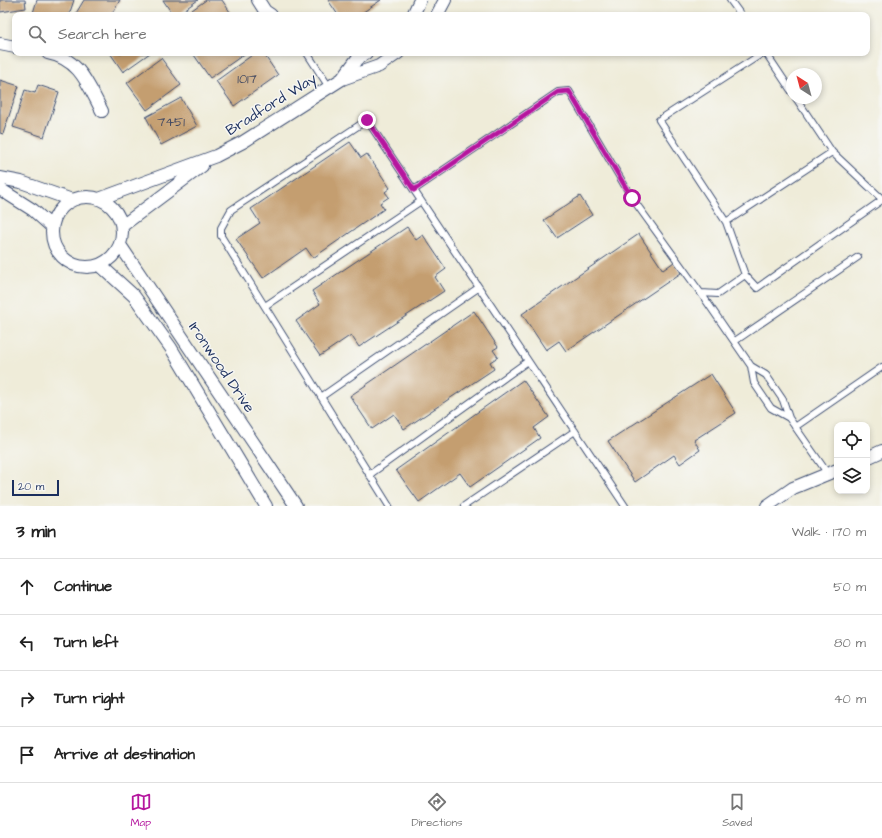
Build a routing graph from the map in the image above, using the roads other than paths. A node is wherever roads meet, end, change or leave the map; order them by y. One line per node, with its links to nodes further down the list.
1 (258, 0): 5 (street)
2 (420, 0): 6 (street)
3 (445, 0): 7 (street)
4 (730, 0): 8 (lane)
5 (266, 12)
6 (414, 12)
7 (439, 12)
8 (738, 12)
9 (0, 44): 10 (street)
10 (12, 46)
11 (62, 56): 21 (street)
12 (309, 56): 19 (lane)
13 (362, 56): 17 (street, Bradford Way)
14 (394, 56): 17 (street, Bradford Way)
15 (757, 56): 31 (lane)
16 (768, 56): 18 (lane)
17 (342, 79): 19 (street, Bradford Way)
18 (786, 83)
19 (329, 87): 23 (street, Bradford Way)
20 (800, 104): 22 (lane)
21 (102, 111)
22 (832, 152): 28 (lane); 31 (lane)
23 (216, 156): 27 (street, Bradford Way); 32 (street, Bradford Way)
24 (0, 178): 29 (street)
25 (0, 189): 33 (street)
26 (414, 190): 30 (lane); 39 (lane); 40 (lane)
27 (99, 199): 29 (street); 32 (street)
28 (882, 199): 37 (lane)
29 (72, 200): 33 (street)
30 (421, 201): 38 (lane); 40 (lane)
31 (726, 222): 37 (lane)
32 (122, 226): 34 (street)
33 (52, 227): 36 (street)
34 (120, 245): 36 (street); 54 (street, Ironwood Drive)
35 (858, 257): 41 (lane)
36 (100, 265): 53 (street)
37 (745, 275): 39 (lane)
38 (478, 288): 42 (lane); 45 (lane)
39 (701, 293): 41 (lane)
40 (265, 306): 45 (lane)
41 (735, 341): 43 (lane)
42 (528, 361): 48 (lane); 52 (lane)
43 (751, 366): 46 (lane); 46 (lane)
44 (882, 367): 47 (lane)
45 (321, 396): 52 (lane)
46 (789, 418): 47 (lane)
47 (795, 427): 51 (lane)
48 (574, 431): 56 (lane); 57 (lane)
49 (882, 451): 50 (street)
50 (870, 457)
51 (832, 472): 58 (street)
52 (369, 475): 55 (lane)
53 (266, 506)
54 (296, 506)
55 (389, 506)
56 (464, 506)
57 (625, 506)
58 (767, 506)

